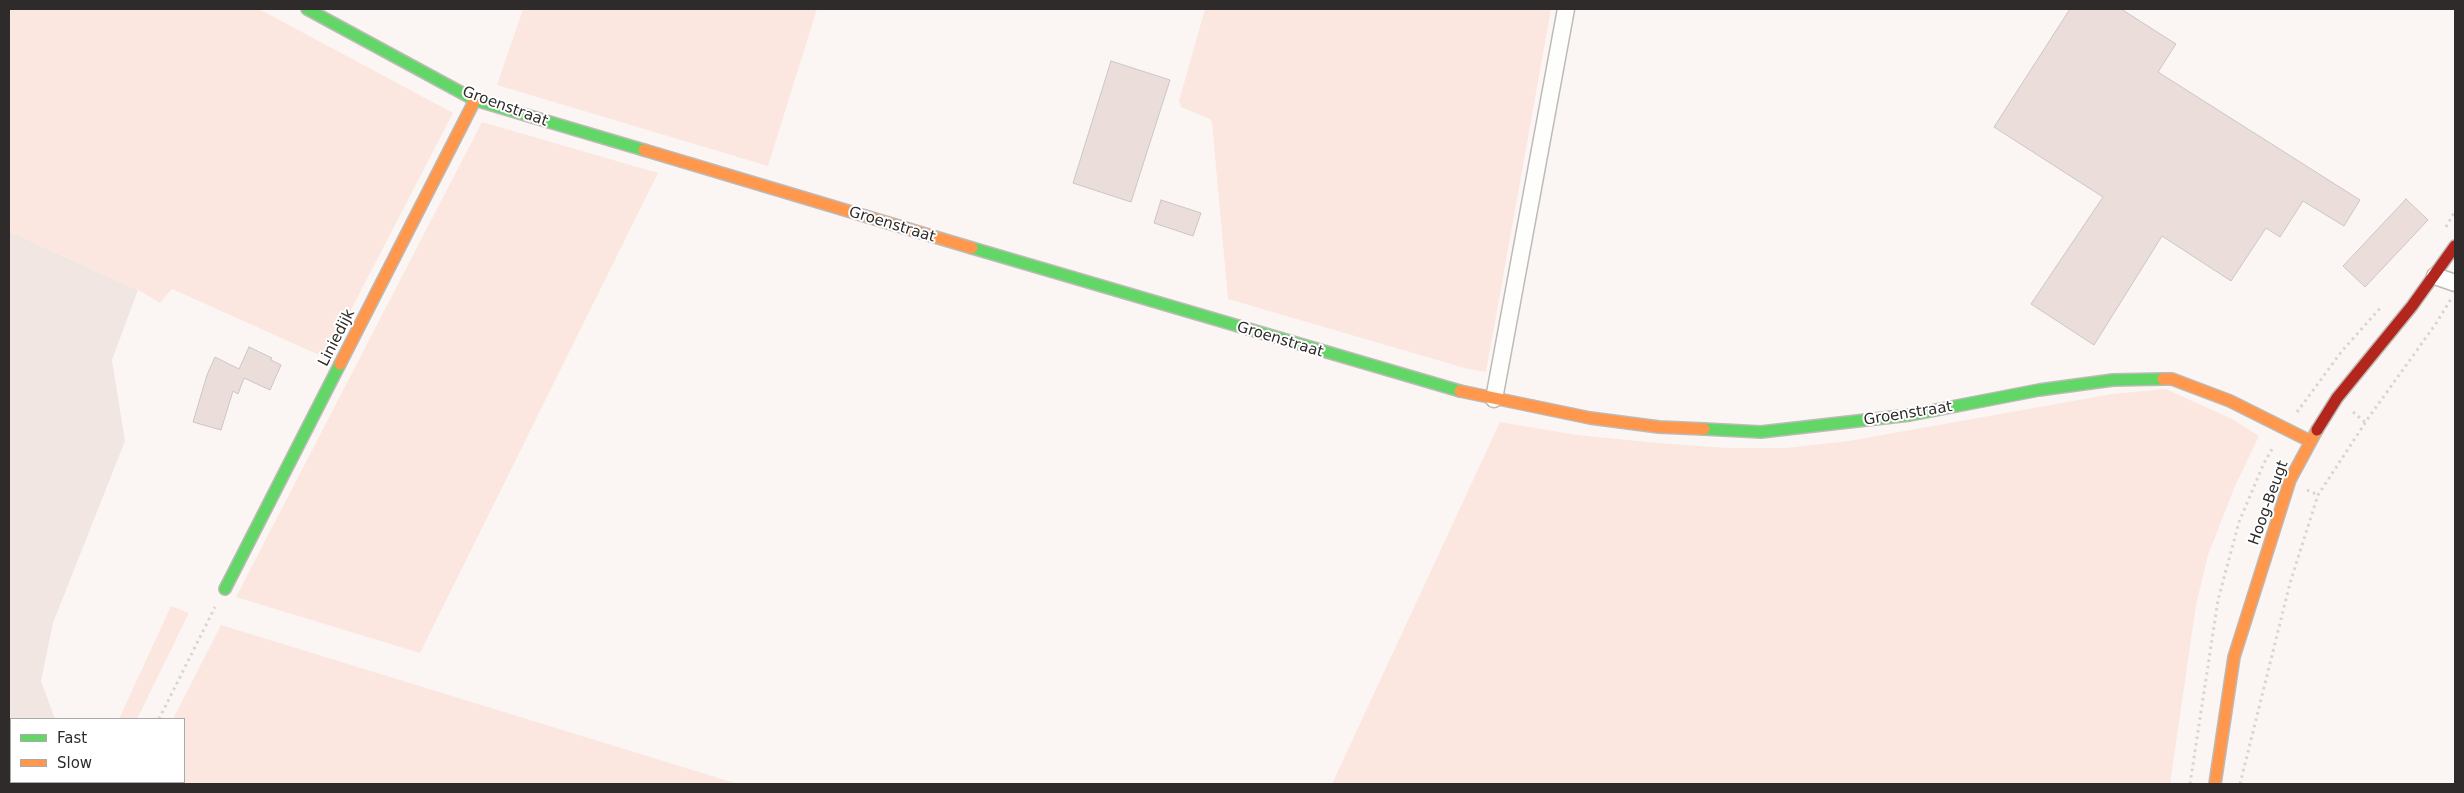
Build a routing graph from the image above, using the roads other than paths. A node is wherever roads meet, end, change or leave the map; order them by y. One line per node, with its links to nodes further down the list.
1 (307, 9): 3 (street, Groenstraat)
2 (1566, 9): 7 (street)
3 (475, 100): 7 (street, Groenstraat); 9 (street, Liniedijk)
4 (2455, 246): 5 (street, Hoog-Beugt)
5 (2435, 276): 6 (street); 8 (street, Hoog-Beugt)
6 (2455, 283)
7 (1494, 399): 8 (street, Groenstraat)
8 (2310, 441): 10 (street, Hoog-Beugt)
9 (225, 589)
10 (2215, 784)

